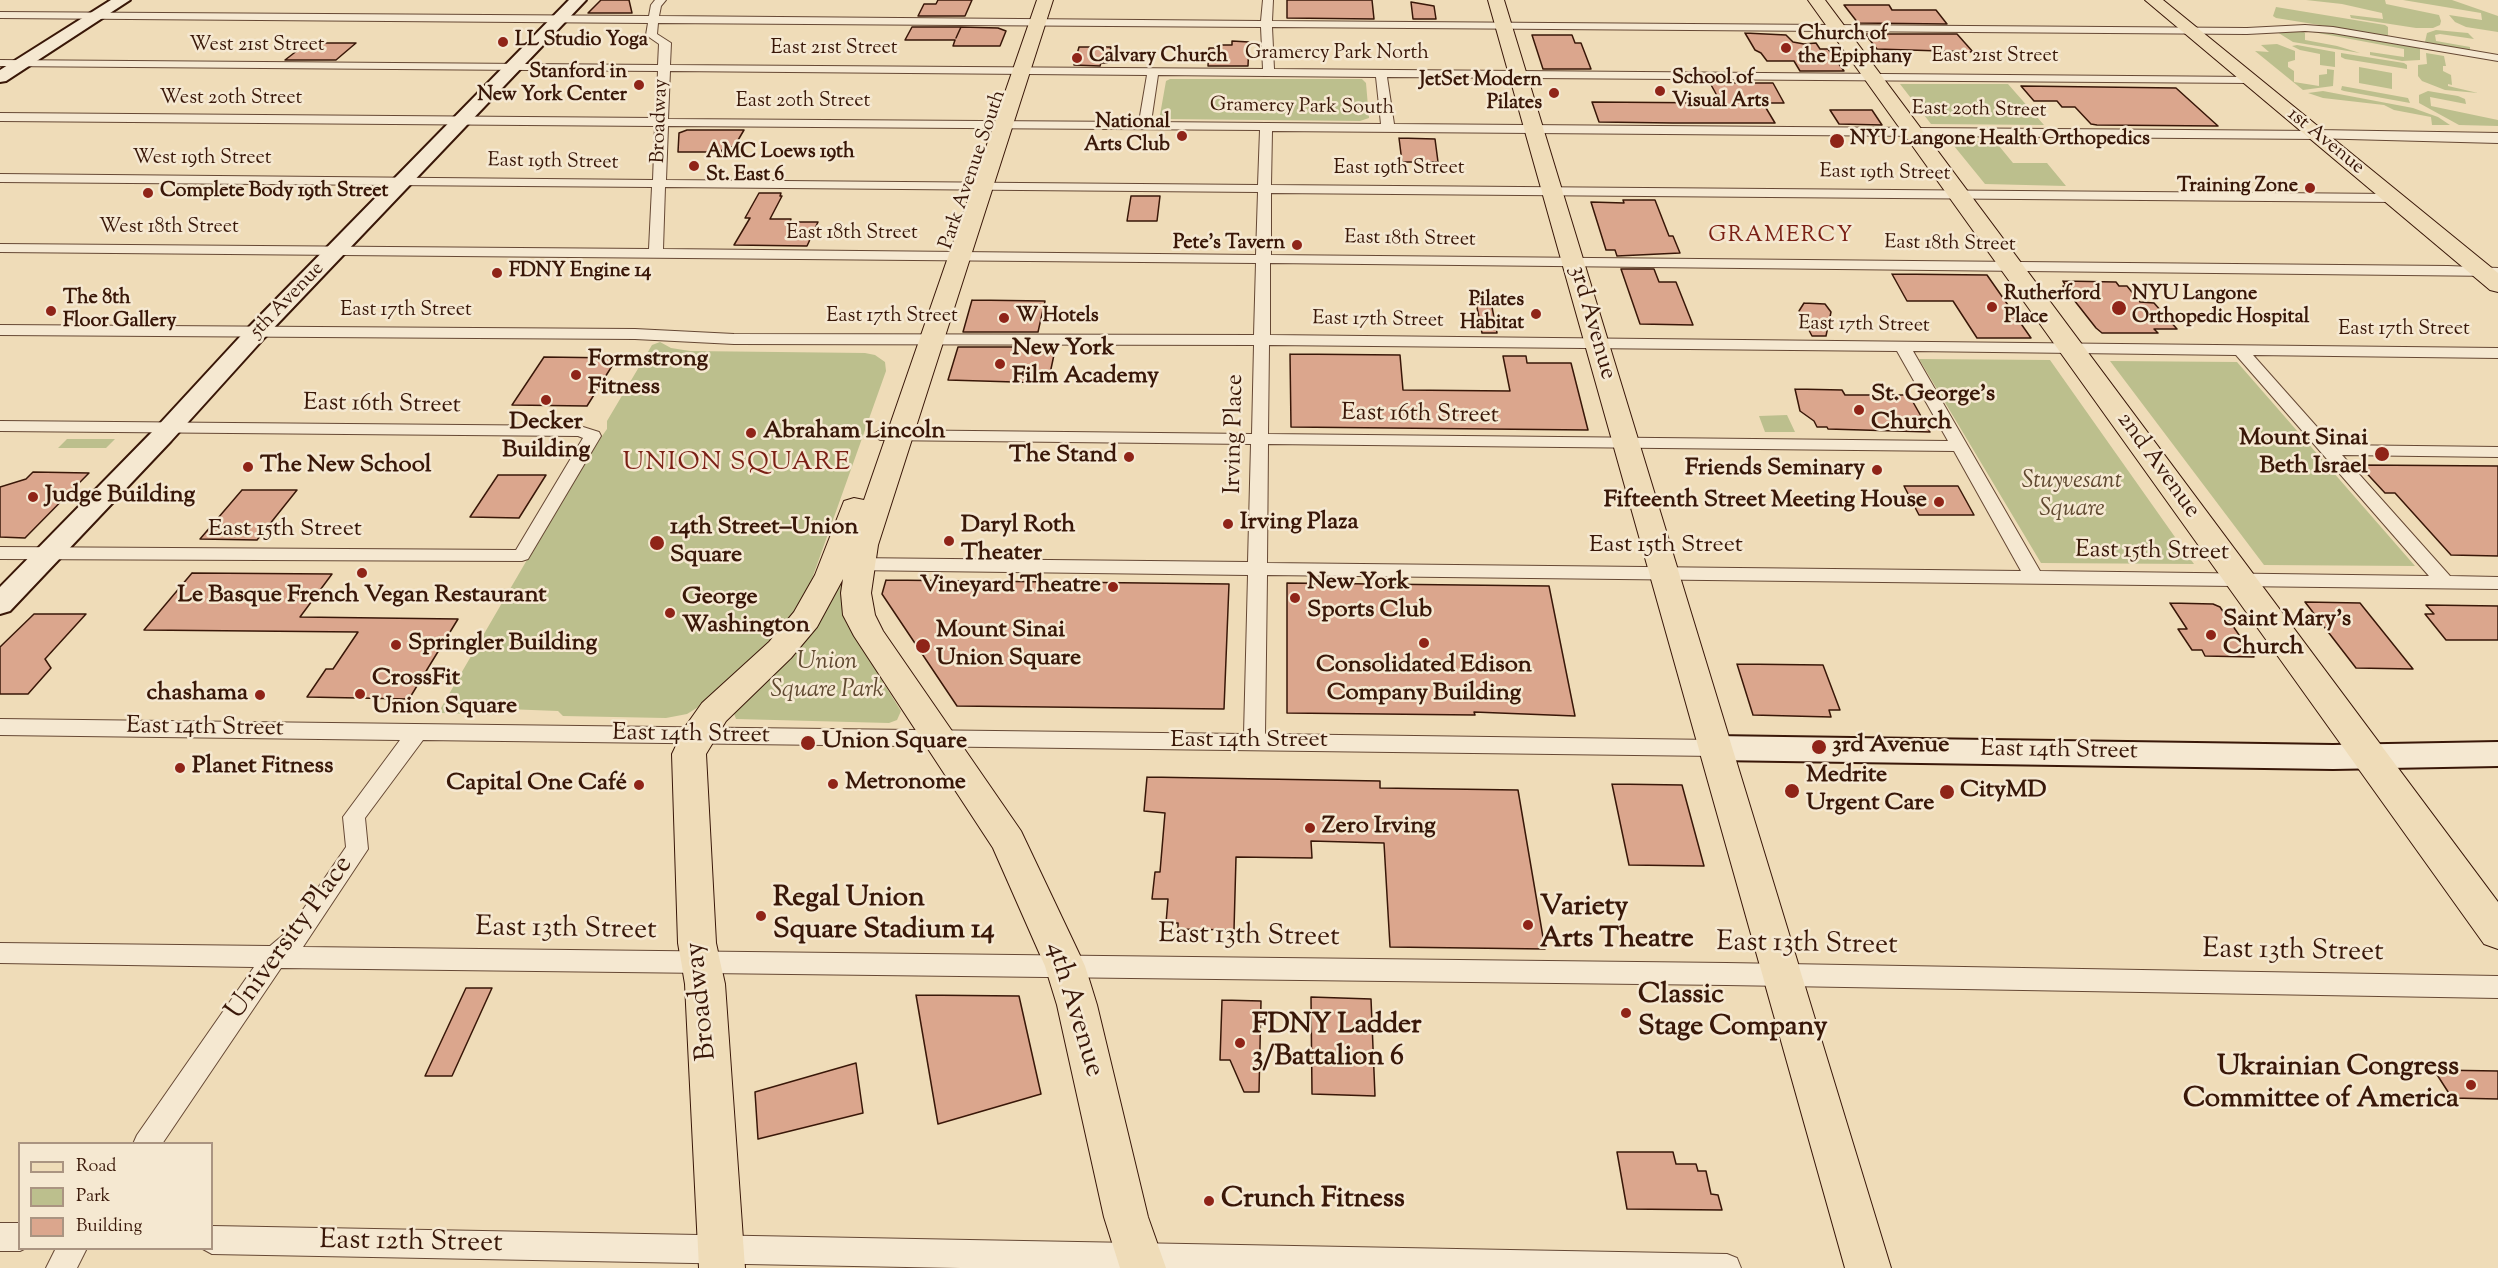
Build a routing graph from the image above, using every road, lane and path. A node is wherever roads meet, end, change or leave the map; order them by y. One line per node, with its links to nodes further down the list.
1 (122, 0): 11 (main road)
2 (578, 0): 12 (main road, 5th Avenue)
3 (661, 0): 13 (street)
4 (1032, 0): 14 (main road, Park Avenue South)
5 (1044, 0): 14 (main road, Park Avenue South)
6 (1268, 0): 15 (street)
7 (1496, 0): 16 (main road, 3rd Avenue)
8 (1816, 0): 17 (main road, 2nd Avenue)
9 (2153, 0): 18 (main road, 1st Avenue)
10 (0, 15): 11 (street)
11 (97, 16): 12 (street); 21 (main road)
12 (561, 19): 13 (street); 22 (main road, 5th Avenue)
13 (654, 19): 14 (street); 23 (street, Broadway)
14 (1031, 22): 15 (street); 24 (main road, Park Avenue South)
15 (1267, 24): 16 (street); 26 (street)
16 (1504, 25): 17 (street); 29 (main road, 3rd Avenue)
17 (1836, 28): 18 (street); 31 (main road, 2nd Avenue)
18 (2191, 30): 19 (street); 32 (main road, 1st Avenue)
19 (2498, 58)
20 (0, 63): 21 (street, West 21st Street)
21 (21, 64): 22 (street, West 21st Street); 30 (main road)
22 (514, 67): 23 (street, East 21st Street); 34 (main road, 5th Avenue)
23 (663, 68): 24 (street, East 21st Street); 35 (street, Broadway)
24 (1014, 71): 25 (street, East 21st Street); 36 (main road, Park Avenue South)
25 (1153, 72): 26 (street, Gramercy Park North); 37 (street)
26 (1269, 73): 27 (street, Gramercy Park North)
27 (1381, 74): 28 (street, Gramercy Park North); 39 (street)
28 (1450, 74): 29 (street, East 21st Street)
29 (1518, 75): 31 (street, East 21st Street); 41 (main road, 3rd Avenue)
30 (0, 77)
31 (1873, 77): 32 (street, East 21st Street); 42 (main road, 2nd Avenue)
32 (2251, 80): 43 (main road, 1st Avenue)
33 (0, 117): 34 (street, West 20th Street)
34 (462, 121): 35 (street, East 20th Street); 46 (main road, 5th Avenue)
35 (662, 123): 36 (street, East 20th Street); 47 (street, Broadway)
36 (996, 125): 37 (street, East 20th Street); 48 (main road, Park Avenue South)
37 (1144, 126): 38 (street, Gramercy Park South)
38 (1266, 127): 39 (street, Gramercy Park South); 49 (street, Irving Place)
39 (1388, 128): 40 (street, Gramercy Park South)
40 (1460, 129): 41 (street, East 20th Street)
41 (1534, 129): 42 (street, East 20th Street); 50 (main road, 3rd Avenue)
42 (1912, 131): 43 (street, East 20th Street); 51 (main road, 2nd Avenue)
43 (2317, 135): 44 (street, East 20th Street); 52 (main road, 1st Avenue)
44 (2498, 138)
45 (0, 178): 46 (street, West 19th Street)
46 (404, 181): 47 (street, East 19th Street); 54 (main road, 5th Avenue)
47 (657, 183): 48 (street, East 19th Street); 55 (street, Broadway)
48 (976, 186): 49 (street, East 19th Street); 56 (main road, Park Avenue South)
49 (1265, 188): 50 (street, East 19th Street); 57 (street, Irving Place)
50 (1552, 190): 51 (street, East 19th Street); 58 (main road, 3rd Avenue)
51 (1958, 194): 52 (street, East 19th Street); 59 (main road, 2nd Avenue)
52 (2393, 198): 60 (main road, 1st Avenue)
53 (0, 248): 54 (street, West 18th Street)
54 (339, 250): 55 (street, East 18th Street); 62 (main road, 5th Avenue)
55 (656, 254): 56 (street, East 18th Street)
56 (952, 256): 57 (street, East 18th Street); 63 (main road, Park Avenue South)
57 (1263, 259): 58 (street, East 18th Street); 64 (street, Irving Place)
58 (1573, 261): 59 (street, East 18th Street); 65 (main road, 3rd Avenue)
59 (2010, 265): 60 (street, East 18th Street); 67 (main road, 2nd Avenue)
60 (2493, 276)
61 (0, 330): 62 (street, East 17th Street)
62 (257, 332): 63 (street, East 17th Street); 71 (main road, 5th Avenue)
63 (924, 340): 64 (street, East 17th Street); 72 (main road, Park Avenue South)
64 (1261, 340): 65 (street, East 17th Street); 73 (street, Irving Place)
65 (1597, 344): 66 (street, East 17th Street); 74 (main road, 3rd Avenue)
66 (1903, 348): 67 (street, East 17th Street); 75 (street)
67 (2071, 349): 68 (street, East 17th Street); 85 (main road, 2nd Avenue)
68 (2240, 350): 69 (street, East 17th Street); 76 (street)
69 (2498, 353)
70 (0, 426): 71 (street, East 16th Street)
71 (170, 428): 79 (main road, 5th Avenue); 80 (street, East 16th Street)
72 (890, 435): 73 (street, East 16th Street); 81 (main road, Park Avenue South)
73 (1260, 439): 74 (street, East 16th Street); 82 (street, Irving Place)
74 (1626, 442): 75 (street, East 16th Street); 83 (main road, 3rd Avenue)
75 (1959, 446): 84 (street)
76 (2329, 450): 77 (street); 86 (street)
77 (2498, 452)
78 (0, 553): 79 (street, East 15th Street)
79 (48, 554): 80 (street, East 15th Street); 88 (main road, 5th Avenue)
80 (522, 555)
81 (847, 564): 82 (street, East 15th Street); 91 (main road, Broadway); 92 (main road, 4th Avenue)
82 (1257, 569): 83 (street, East 15th Street); 93 (street, Irving Place)
83 (1664, 573): 84 (street, East 15th Street); 94 (main road, 3rd Avenue)
84 (2034, 577): 85 (street, East 15th Street)
85 (2241, 580): 86 (street, East 15th Street); 96 (main road, 2nd Avenue)
86 (2445, 582): 87 (street, East 15th Street)
87 (2498, 583)
88 (0, 604)
89 (0, 727): 90 (street, East 14th Street)
90 (418, 732): 91 (street, East 14th Street); 99 (street, University Place)
91 (697, 736): 92 (street, East 14th Street); 100 (main road, Broadway)
92 (940, 740): 93 (street, East 14th Street); 101 (main road, 4th Avenue)
93 (1254, 742): 94 (street, East 14th Street)
94 (1715, 748): 96 (main road, East 14th Street); 102 (main road, 3rd Avenue)
95 (2498, 754): 96 (main road, East 14th Street)
96 (2369, 756): 97 (main road, 2nd Avenue)
97 (2498, 932)
98 (0, 953): 99 (street, East 13th Street)
99 (275, 957): 100 (street, East 13th Street); 104 (street, University Place)
100 (701, 963): 101 (street, East 13th Street); 109 (main road, Broadway)
101 (1065, 966): 102 (street, East 13th Street); 110 (main road, 4th Avenue)
102 (1782, 975): 103 (street, East 13th Street); 113 (main road, 3rd Avenue)
103 (2498, 987)
104 (147, 1142)
105 (0, 1237): 106 (street)
106 (18, 1237)
107 (213, 1240): 109 (street, East 12th Street)
108 (72, 1250): 111 (street)
109 (721, 1259): 110 (street, East 12th Street)
110 (1141, 1263): 112 (street, East 12th Street)
111 (60, 1268)
112 (1727, 1268)
113 (1868, 1268)

